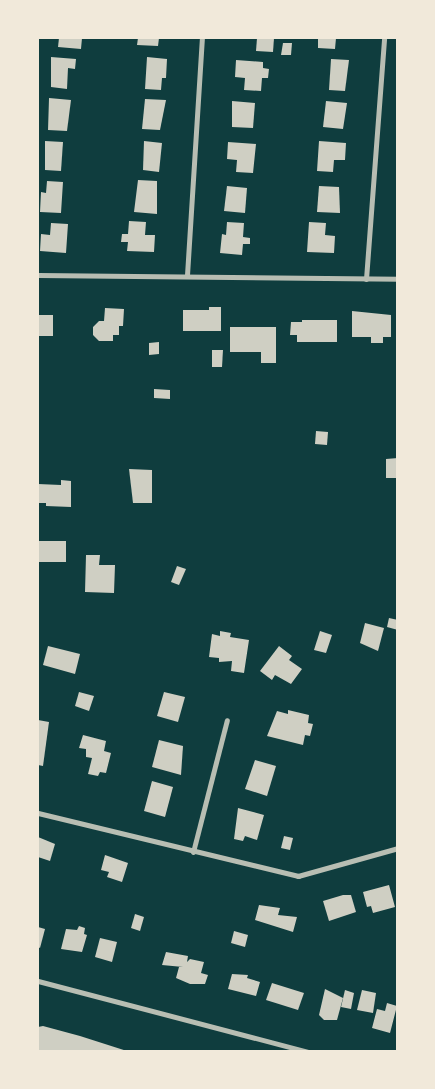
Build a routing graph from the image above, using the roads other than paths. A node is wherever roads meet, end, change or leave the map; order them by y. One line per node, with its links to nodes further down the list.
1 (202, 38): 4 (street)
2 (384, 38): 5 (street)
3 (38, 275): 4 (street)
4 (187, 275): 5 (street)
5 (366, 279): 6 (street)
6 (398, 279)
7 (227, 720): 10 (street)
8 (38, 813): 10 (street)
9 (398, 848): 10 (street)
10 (193, 852)
11 (38, 981): 12 (street)
12 (308, 1052)

